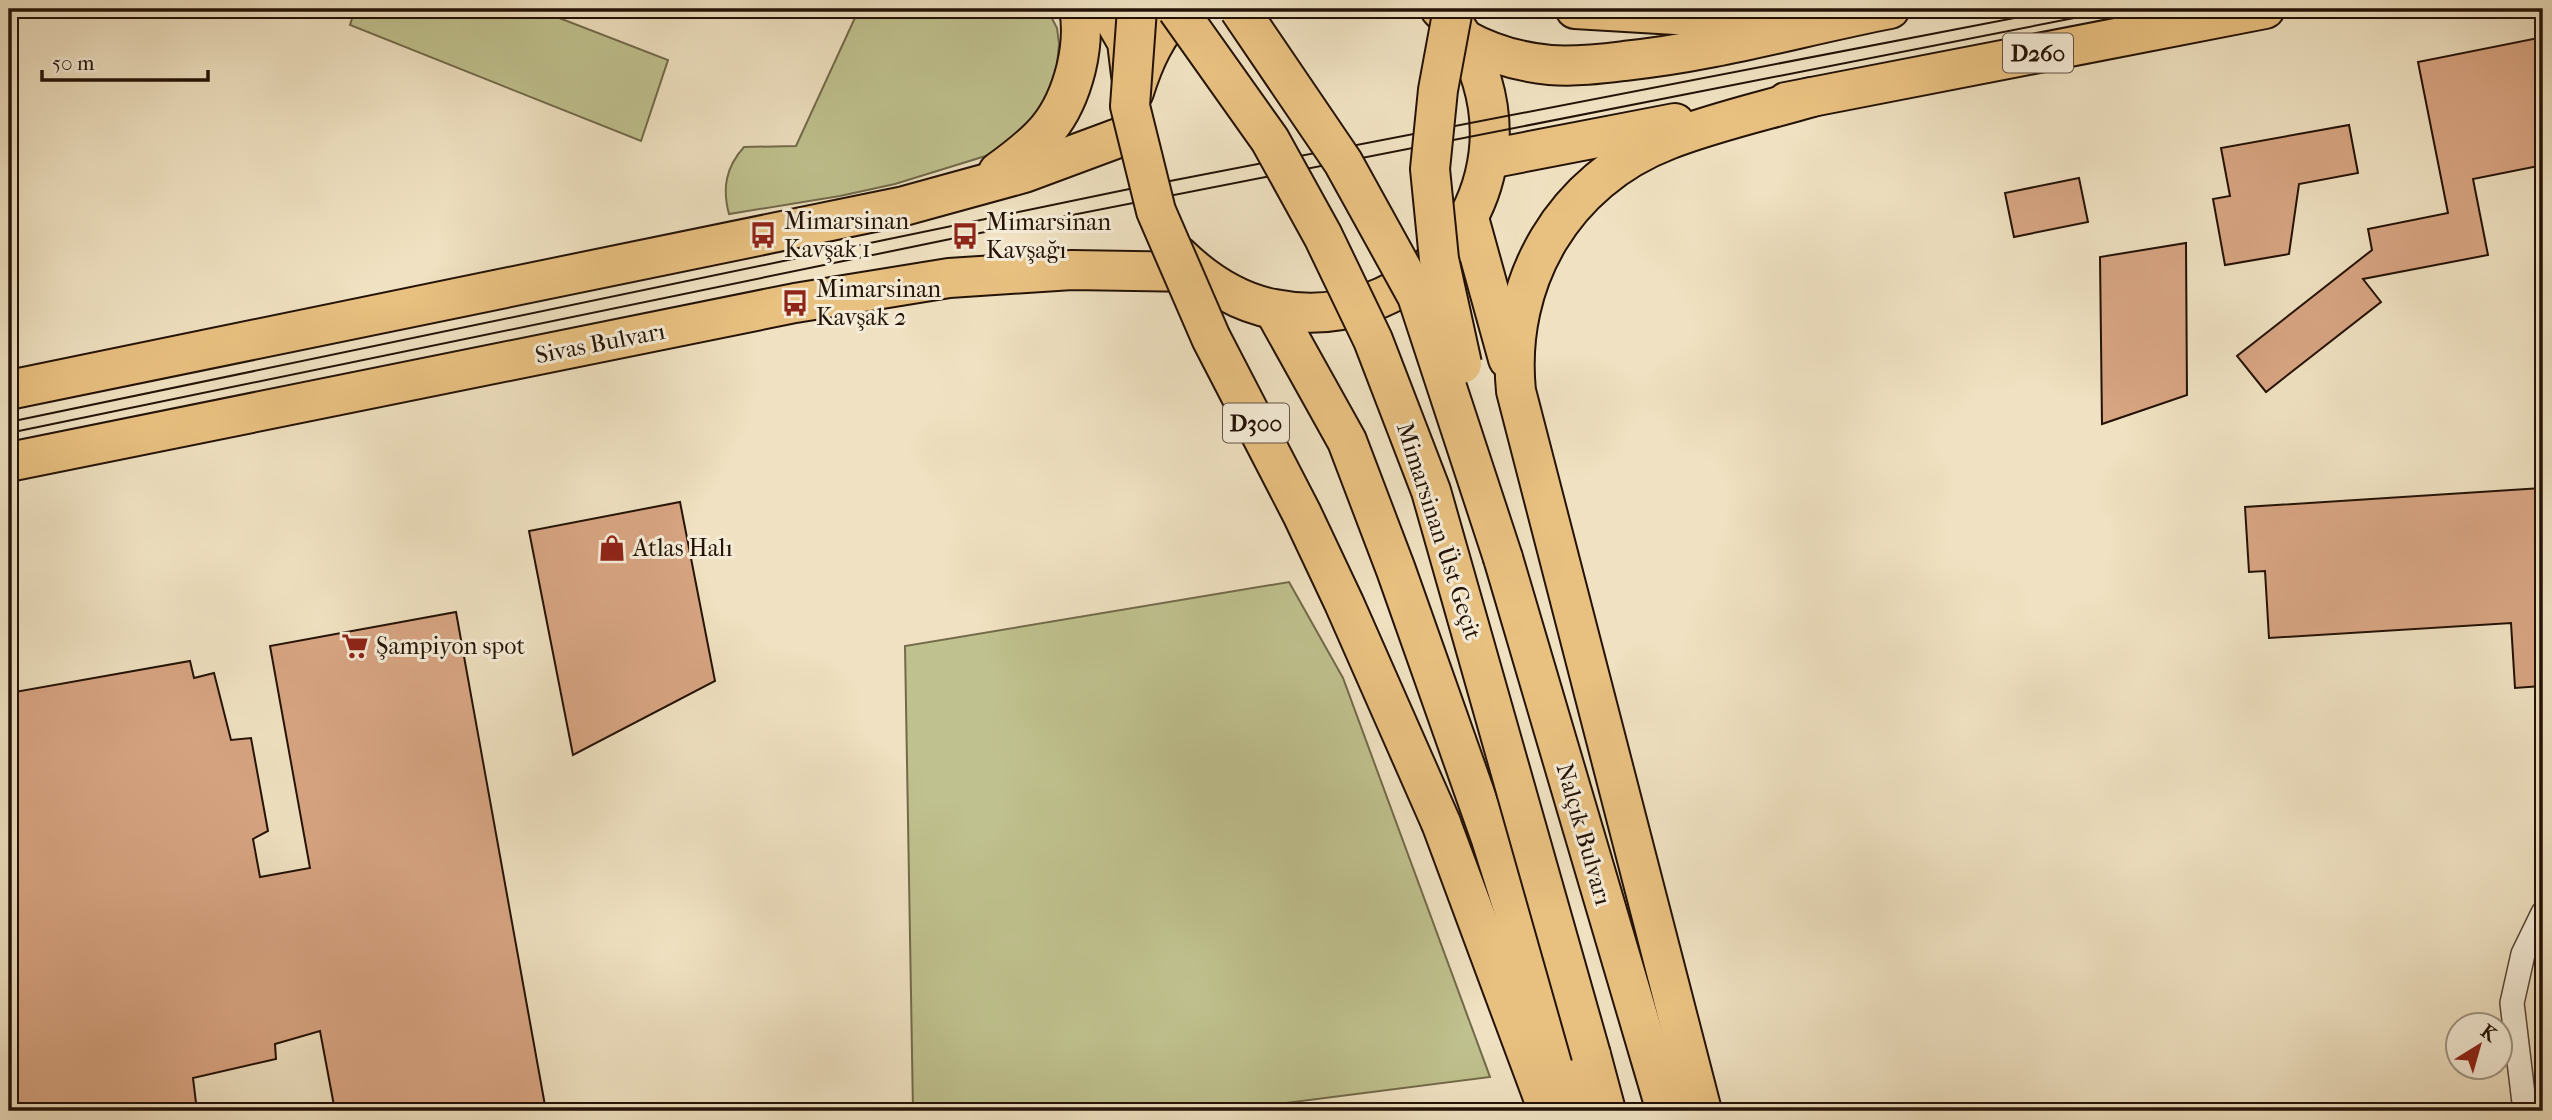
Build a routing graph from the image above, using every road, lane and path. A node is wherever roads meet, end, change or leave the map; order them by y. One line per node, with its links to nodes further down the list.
1 (1079, 9): 16 (highway)
2 (1108, 9): 12 (highway)
3 (1137, 9): 25 (highway, D300, bridge)
4 (1178, 9): 12 (highway); 27 (highway, Mimarsinan Üst Geçit, bridge)
5 (1240, 9): 23 (highway, bridge)
6 (1440, 9): 11 (highway)
7 (1575, 9): 10 (highway)
8 (1890, 9): 10 (highway)
9 (2265, 9): 13 (highway, D260)
10 (1817, 23): 11 (highway)
11 (1459, 24): 15 (highway); 23 (highway, bridge)
12 (1133, 96): 14 (highway)
13 (1812, 97): 15 (highway); 21 (highway)
14 (1129, 134): 16 (highway); 18 (highway)
15 (1489, 159): 17 (highway)
16 (965, 191): 20 (highway)
17 (1469, 218): 19 (highway); 21 (highway)
18 (1196, 272): 19 (highway); 22 (highway, Sivas Bulvarı)
19 (1274, 310): 26 (highway)
20 (9, 390)
21 (1517, 391): 29 (highway)
22 (9, 462)
23 (1503, 558): 28 (highway, Nalçık Bulvarı)
24 (2543, 913): 30 (street)
25 (1548, 1111)
26 (1577, 1111)
27 (1606, 1111)
28 (1666, 1111)
29 (1702, 1111)
30 (2525, 1111)

